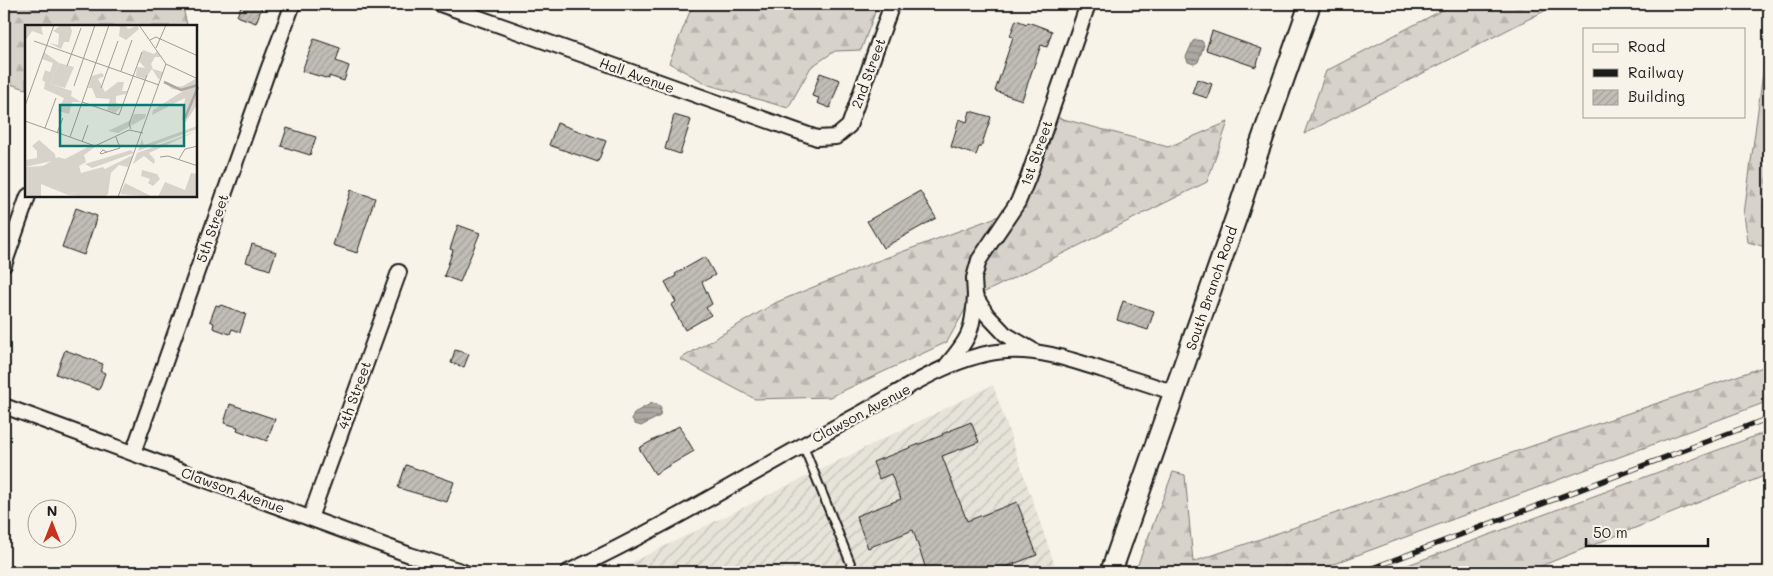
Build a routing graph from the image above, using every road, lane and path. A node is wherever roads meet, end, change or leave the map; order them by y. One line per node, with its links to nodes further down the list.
1 (293, 4): 16 (street, 5th Street)
2 (440, 4): 6 (street, Hall Avenue)
3 (892, 4): 6 (street, 2nd Street)
4 (1088, 4): 10 (street, 1st Street)
5 (1310, 4): 13 (street, South Branch Road)
6 (836, 137)
7 (27, 198): 8 (street)
8 (4, 265)
9 (399, 272): 17 (street, 4th Street)
10 (975, 296): 11 (street); 12 (street, 1st Street)
11 (1036, 352): 12 (street, Clawson Avenue); 13 (street, Clawson Avenue)
12 (945, 368): 15 (street, Clawson Avenue)
13 (1175, 393): 21 (street, South Branch Road)
14 (4, 406): 16 (street, Clawson Avenue)
15 (803, 444): 19 (street, Clawson Avenue); 20 (lane)
16 (132, 453): 17 (street, Clawson Avenue)
17 (310, 518): 18 (street, Clawson Avenue)
18 (464, 572)
19 (568, 572)
20 (854, 572)
21 (1111, 572)

